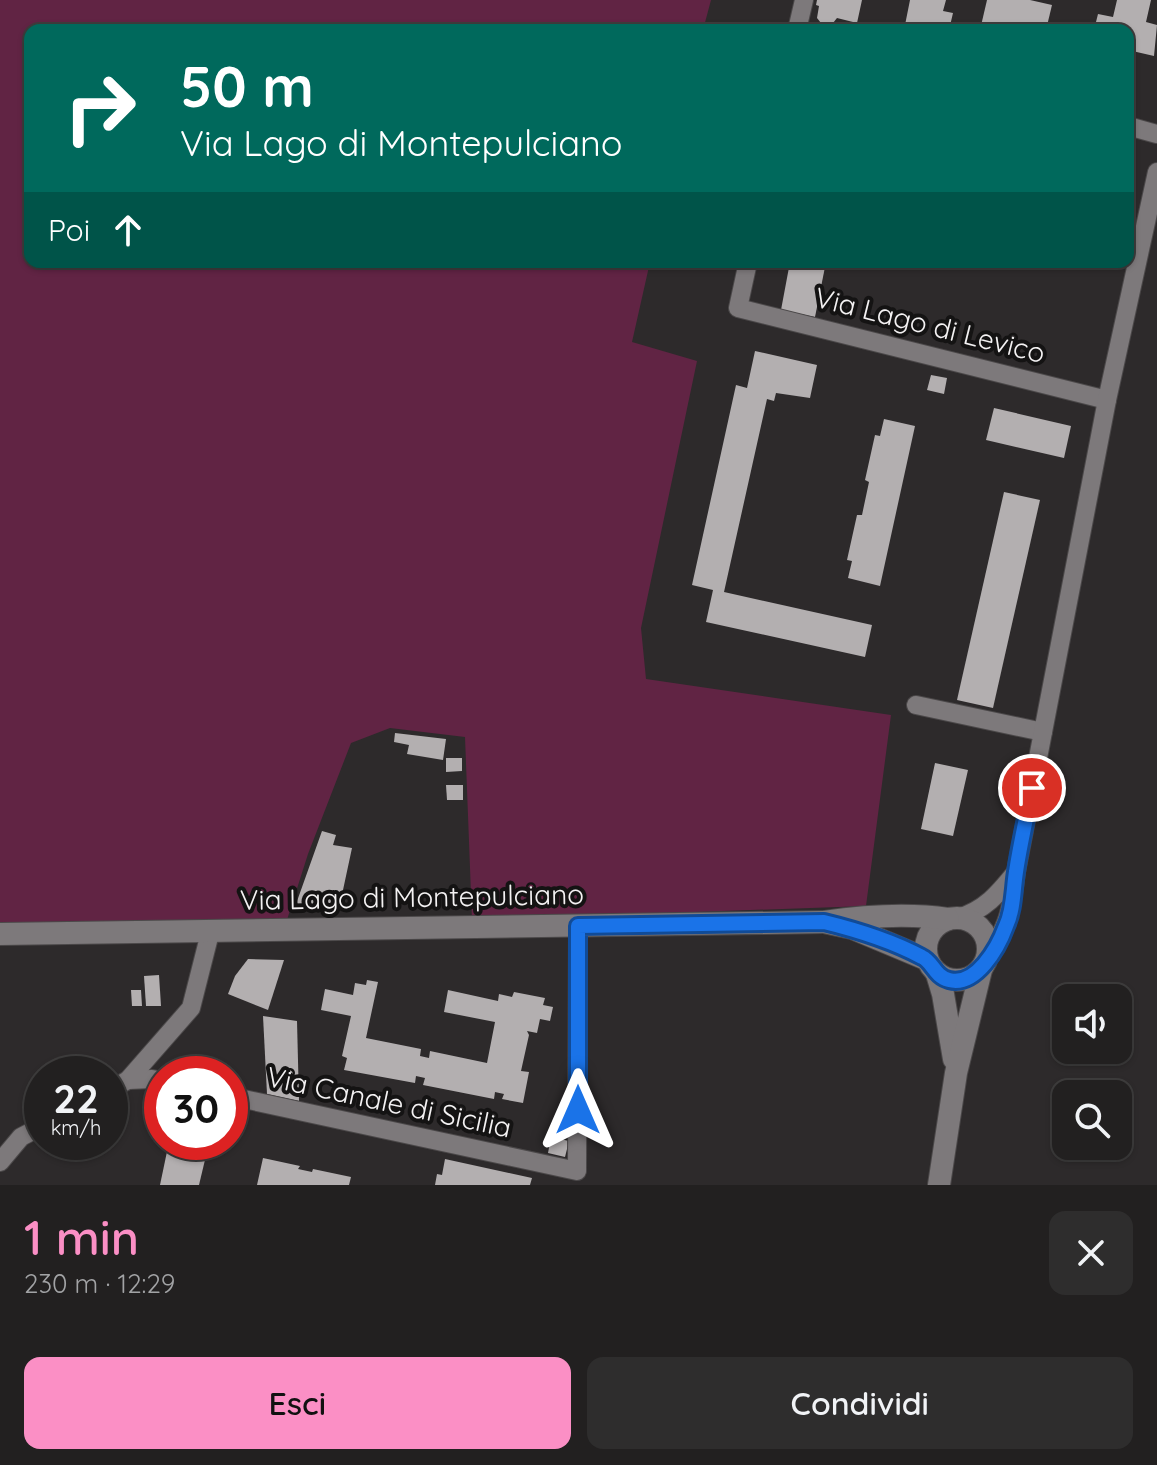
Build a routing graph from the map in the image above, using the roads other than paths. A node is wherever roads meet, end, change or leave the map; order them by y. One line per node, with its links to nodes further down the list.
1 (804, 0): 2 (street)
2 (798, 24)
3 (1134, 128): 4 (street)
4 (1157, 134)
5 (1157, 172): 7 (street)
6 (747, 268): 7 (street, Via Lago di Levico)
7 (1107, 400): 9 (street)
8 (916, 705): 9 (street)
9 (1043, 732): 10 (street)
10 (1016, 872): 11 (street); 17 (street)
11 (953, 919): 12 (street, Via Lago di Montepulciano); 16 (street); 17 (street)
12 (824, 922): 13 (street, Via Lago di Montepulciano); 16 (street, Via Lago di Montepulciano)
13 (578, 926): 14 (street, Via Lago di Montepulciano); 21 (street, Via Canale di Sicilia)
14 (211, 929): 15 (street, Via Lago di Montepulciano); 20 (street)
15 (0, 934)
16 (932, 966): 17 (street); 18 (street)
17 (983, 966): 18 (street)
18 (956, 1073): 24 (street)
19 (144, 1079): 20 (street)
20 (128, 1080)
21 (248, 1100)
22 (24, 1135): 23 (street)
23 (0, 1162)
24 (939, 1185)

